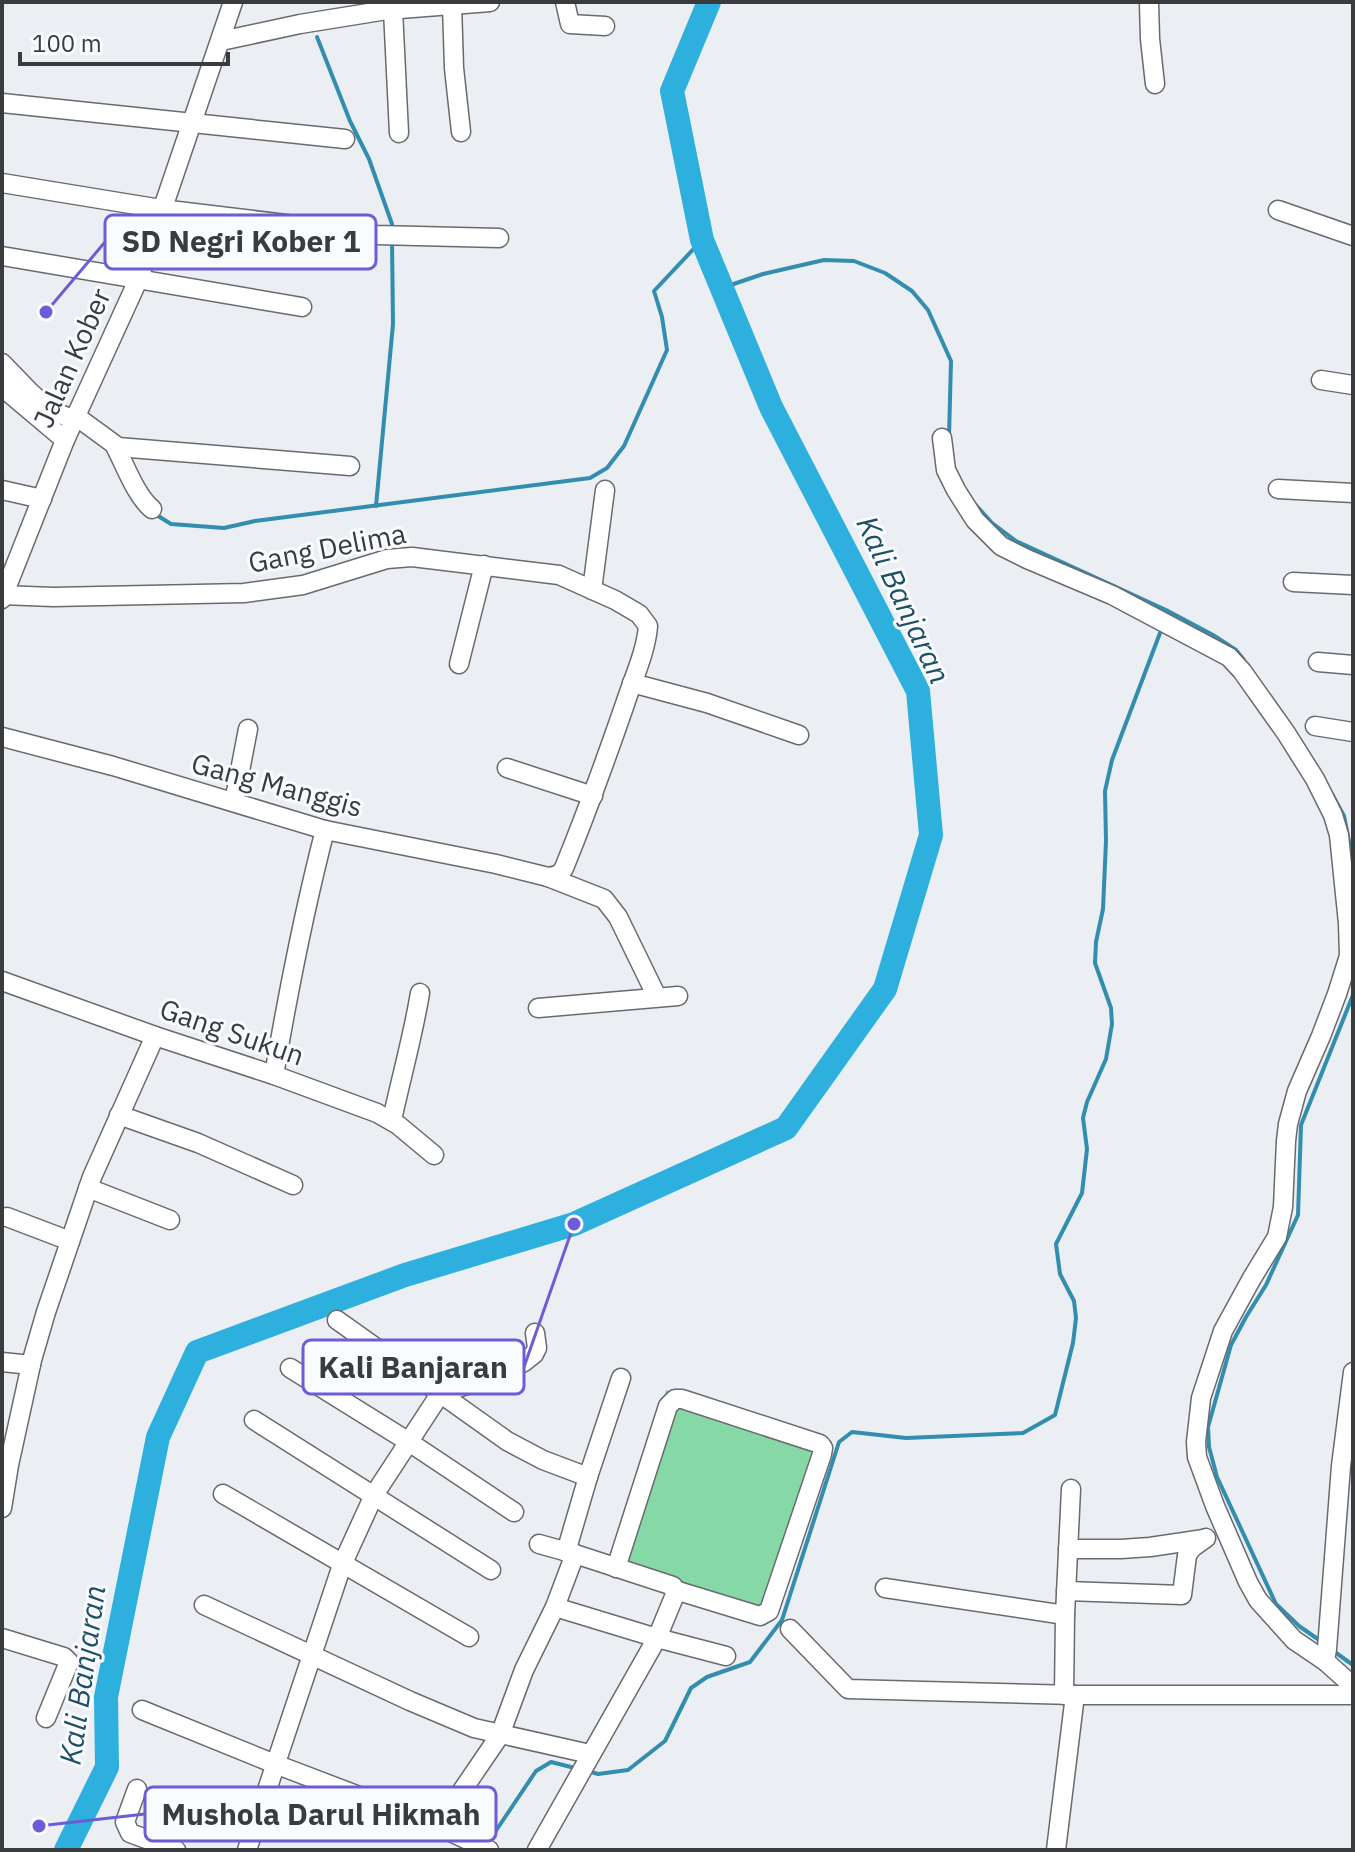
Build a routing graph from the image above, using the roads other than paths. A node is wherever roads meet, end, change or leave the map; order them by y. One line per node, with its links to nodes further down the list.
1 (233, 2): 8 (street, Jalan Kober)
2 (490, 2): 5 (street)
3 (565, 2): 7 (street)
4 (1149, 2): 9 (street)
5 (452, 4): 6 (street); 12 (street)
6 (388, 7): 8 (street); 13 (street)
7 (605, 26)
8 (221, 41): 11 (street, Jalan Kober)
9 (1155, 84)
10 (2, 103): 11 (street)
11 (191, 122): 14 (street); 16 (street, Jalan Kober)
12 (461, 132)
13 (399, 133)
14 (345, 139)
15 (2, 183): 16 (street)
16 (161, 209): 19 (street); 21 (street, Jalan Kober)
17 (1278, 210): 18 (street)
18 (1353, 236)
19 (499, 238)
20 (2, 256): 21 (street)
21 (139, 278): 22 (street); 27 (street, Jalan Kober)
22 (302, 307)
23 (2, 363): 27 (street)
24 (1321, 380): 25 (street)
25 (1353, 385)
26 (2, 387): 27 (street)
27 (72, 426): 29 (street); 35 (street, Jalan Kober)
28 (942, 438): 87 (street)
29 (115, 446): 30 (street); 36 (street)
30 (350, 466)
31 (1278, 489): 34 (street)
32 (2, 490): 35 (street)
33 (605, 490): 40 (street)
34 (1353, 493)
35 (42, 499): 41 (street, Jalan Kober)
36 (152, 509)
37 (484, 565): 40 (street, Gang Delima); 41 (street, Gang Delima); 43 (street)
38 (1293, 582): 39 (street)
39 (1353, 585)
40 (592, 590): 45 (street, Gang Delima)
41 (3, 596)
42 (1318, 662): 44 (street)
43 (459, 664)
44 (1353, 665)
45 (632, 683): 49 (street); 52 (street, Gang Delima)
46 (1315, 726): 48 (street)
47 (248, 729): 53 (street)
48 (1353, 732)
49 (799, 735)
50 (2, 737): 53 (street, Gang Manggis)
51 (507, 768): 52 (street)
52 (593, 796): 55 (street, Gang Delima)
53 (234, 802): 54 (street, Gang Manggis)
54 (325, 830): 55 (street, Gang Manggis); 62 (street)
55 (544, 876): 59 (street, Gang Manggis)
56 (2, 981): 61 (street, Gang Sukun)
57 (420, 993): 64 (street)
58 (678, 996): 59 (street)
59 (657, 997): 60 (street)
60 (538, 1008)
61 (155, 1036): 62 (street, Gang Sukun); 63 (street)
62 (274, 1075): 64 (street, Gang Sukun)
63 (119, 1115): 66 (street); 67 (street)
64 (392, 1120): 65 (street, Gang Sukun)
65 (434, 1155)
66 (293, 1185)
67 (88, 1188): 69 (street); 70 (street)
68 (7, 1217): 70 (street)
69 (170, 1220)
70 (70, 1241): 74 (street)
71 (337, 1320): 78 (street)
72 (535, 1333): 78 (street)
73 (2, 1362): 74 (street)
74 (31, 1365): 85 (street)
75 (290, 1368): 80 (street)
76 (1353, 1372): 105 (street)
77 (621, 1378): 81 (street)
78 (440, 1394): 80 (street); 81 (street)
79 (254, 1420): 84 (street)
80 (409, 1442): 84 (street); 86 (street)
81 (588, 1477): 91 (street)
82 (1071, 1489): 90 (street)
83 (223, 1494): 92 (street)
84 (374, 1495): 92 (street); 94 (street)
85 (2, 1508)
86 (514, 1512)
87 (1227, 1531): 88 (street); 105 (street)
88 (1206, 1538): 90 (street); 97 (street)
89 (539, 1544): 91 (street)
90 (1068, 1549): 97 (street)
91 (571, 1553): 93 (street); 99 (street)
92 (342, 1565): 102 (street); 106 (street)
93 (616, 1568): 96 (street); 96 (street)
94 (491, 1570)
95 (885, 1588): 100 (street)
96 (675, 1590): 104 (street)
97 (1066, 1591): 100 (street)
98 (204, 1605): 106 (street)
99 (555, 1607): 104 (street); 113 (street)
100 (1065, 1615): 109 (street)
101 (790, 1629): 109 (street)
102 (469, 1637)
103 (2, 1638): 112 (street)
104 (657, 1638): 107 (street); 114 (street)
105 (1327, 1648): 108 (street)
106 (313, 1656): 113 (street); 115 (street)
107 (726, 1656)
108 (1353, 1686)
109 (1069, 1695): 110 (street); 122 (street)
110 (1353, 1695)
111 (142, 1710): 115 (street)
112 (46, 1718)
113 (500, 1735): 114 (street); 117 (street)
114 (590, 1755): 121 (street)
115 (275, 1764): 117 (street); 120 (street)
116 (137, 1789): 119 (street)
117 (438, 1826): 118 (street)
118 (482, 1847)
119 (176, 1850)
120 (247, 1850)
121 (537, 1850)
122 (1056, 1850)

